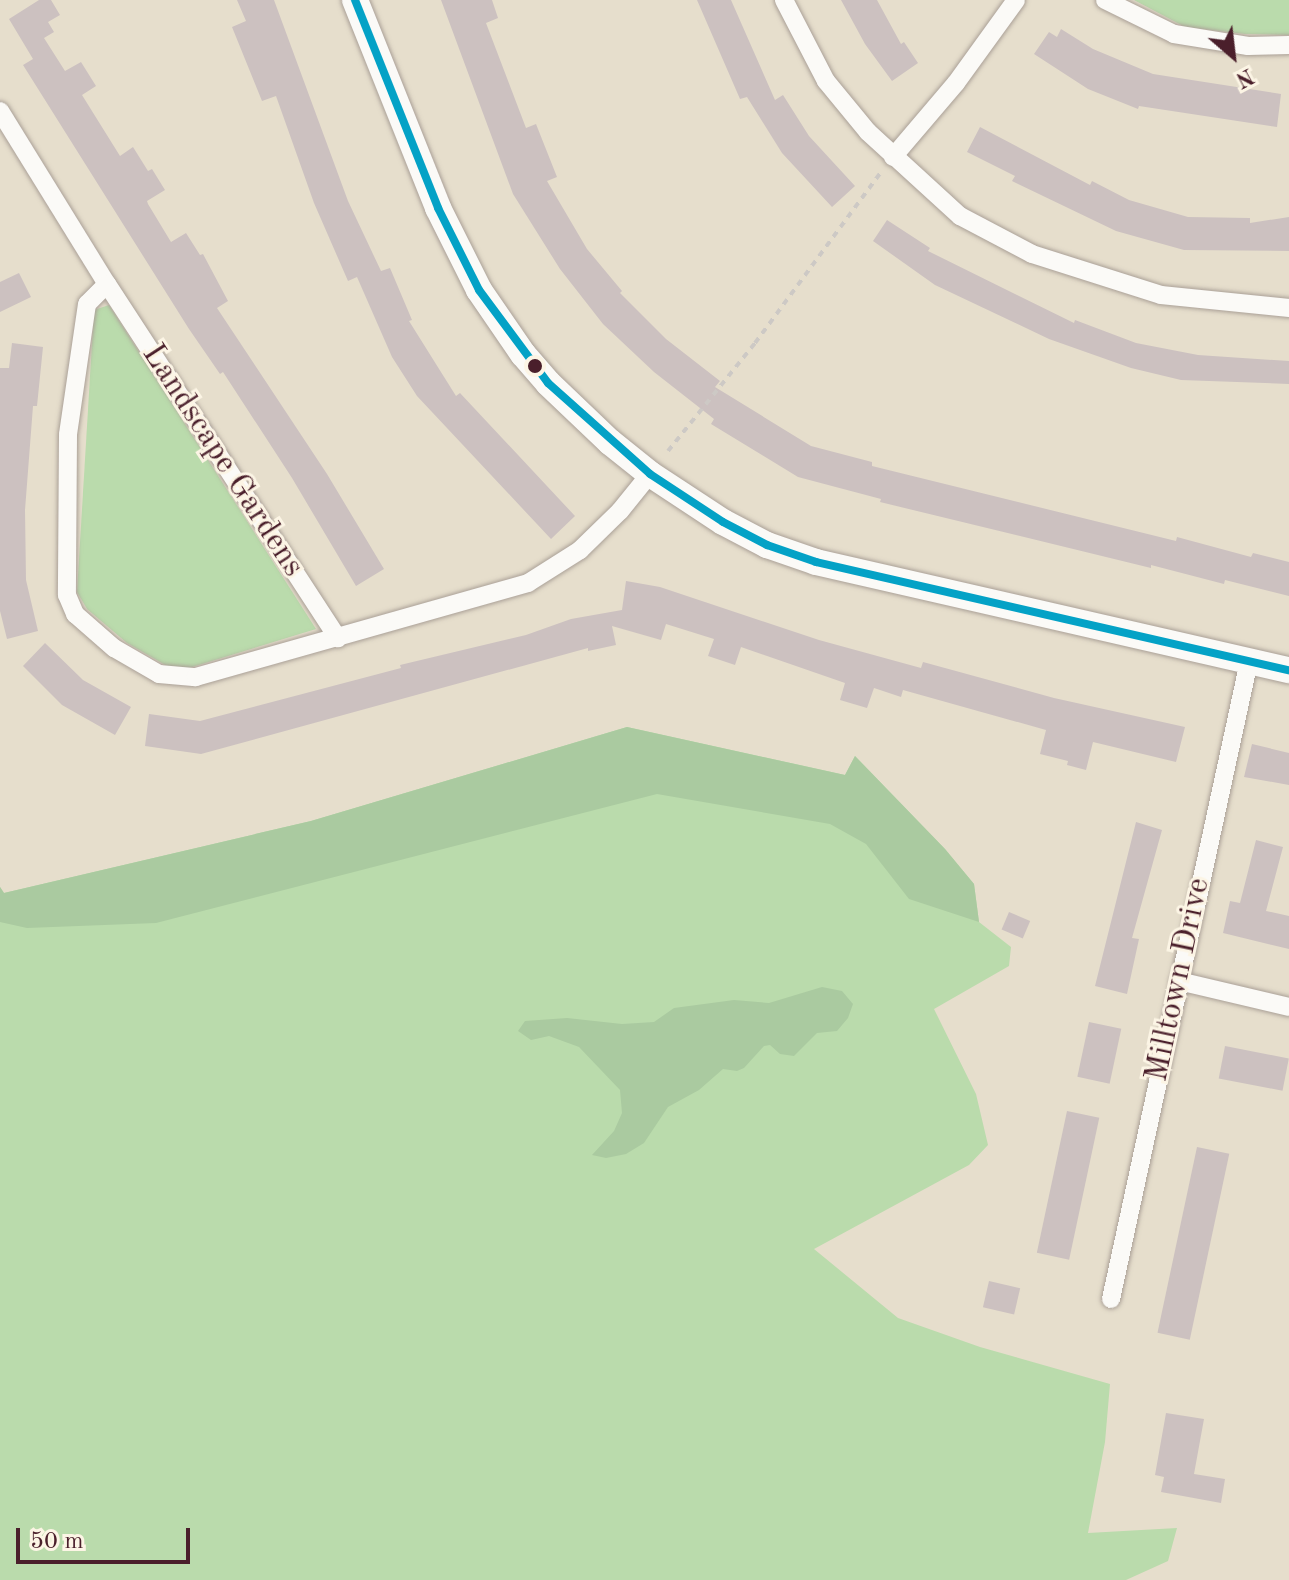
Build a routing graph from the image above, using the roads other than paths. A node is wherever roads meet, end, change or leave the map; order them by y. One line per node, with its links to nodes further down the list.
1 (355, 0): 10 (main road)
2 (784, 0): 7 (street)
3 (1016, 0): 7 (street)
4 (1105, 0): 5 (street)
5 (1289, 45)
6 (0, 111): 8 (street, Landscape Gardens)
7 (889, 163): 9 (street)
8 (107, 284): 11 (street, Landscape Gardens); 11 (street)
9 (1289, 308)
10 (650, 474): 11 (street); 12 (main road)
11 (338, 638)
12 (1249, 661): 13 (main road); 14 (street, Milltown Drive)
13 (1289, 670)
14 (1179, 981): 15 (street); 16 (street, Milltown Drive)
15 (1289, 1007)
16 (1111, 1299)

